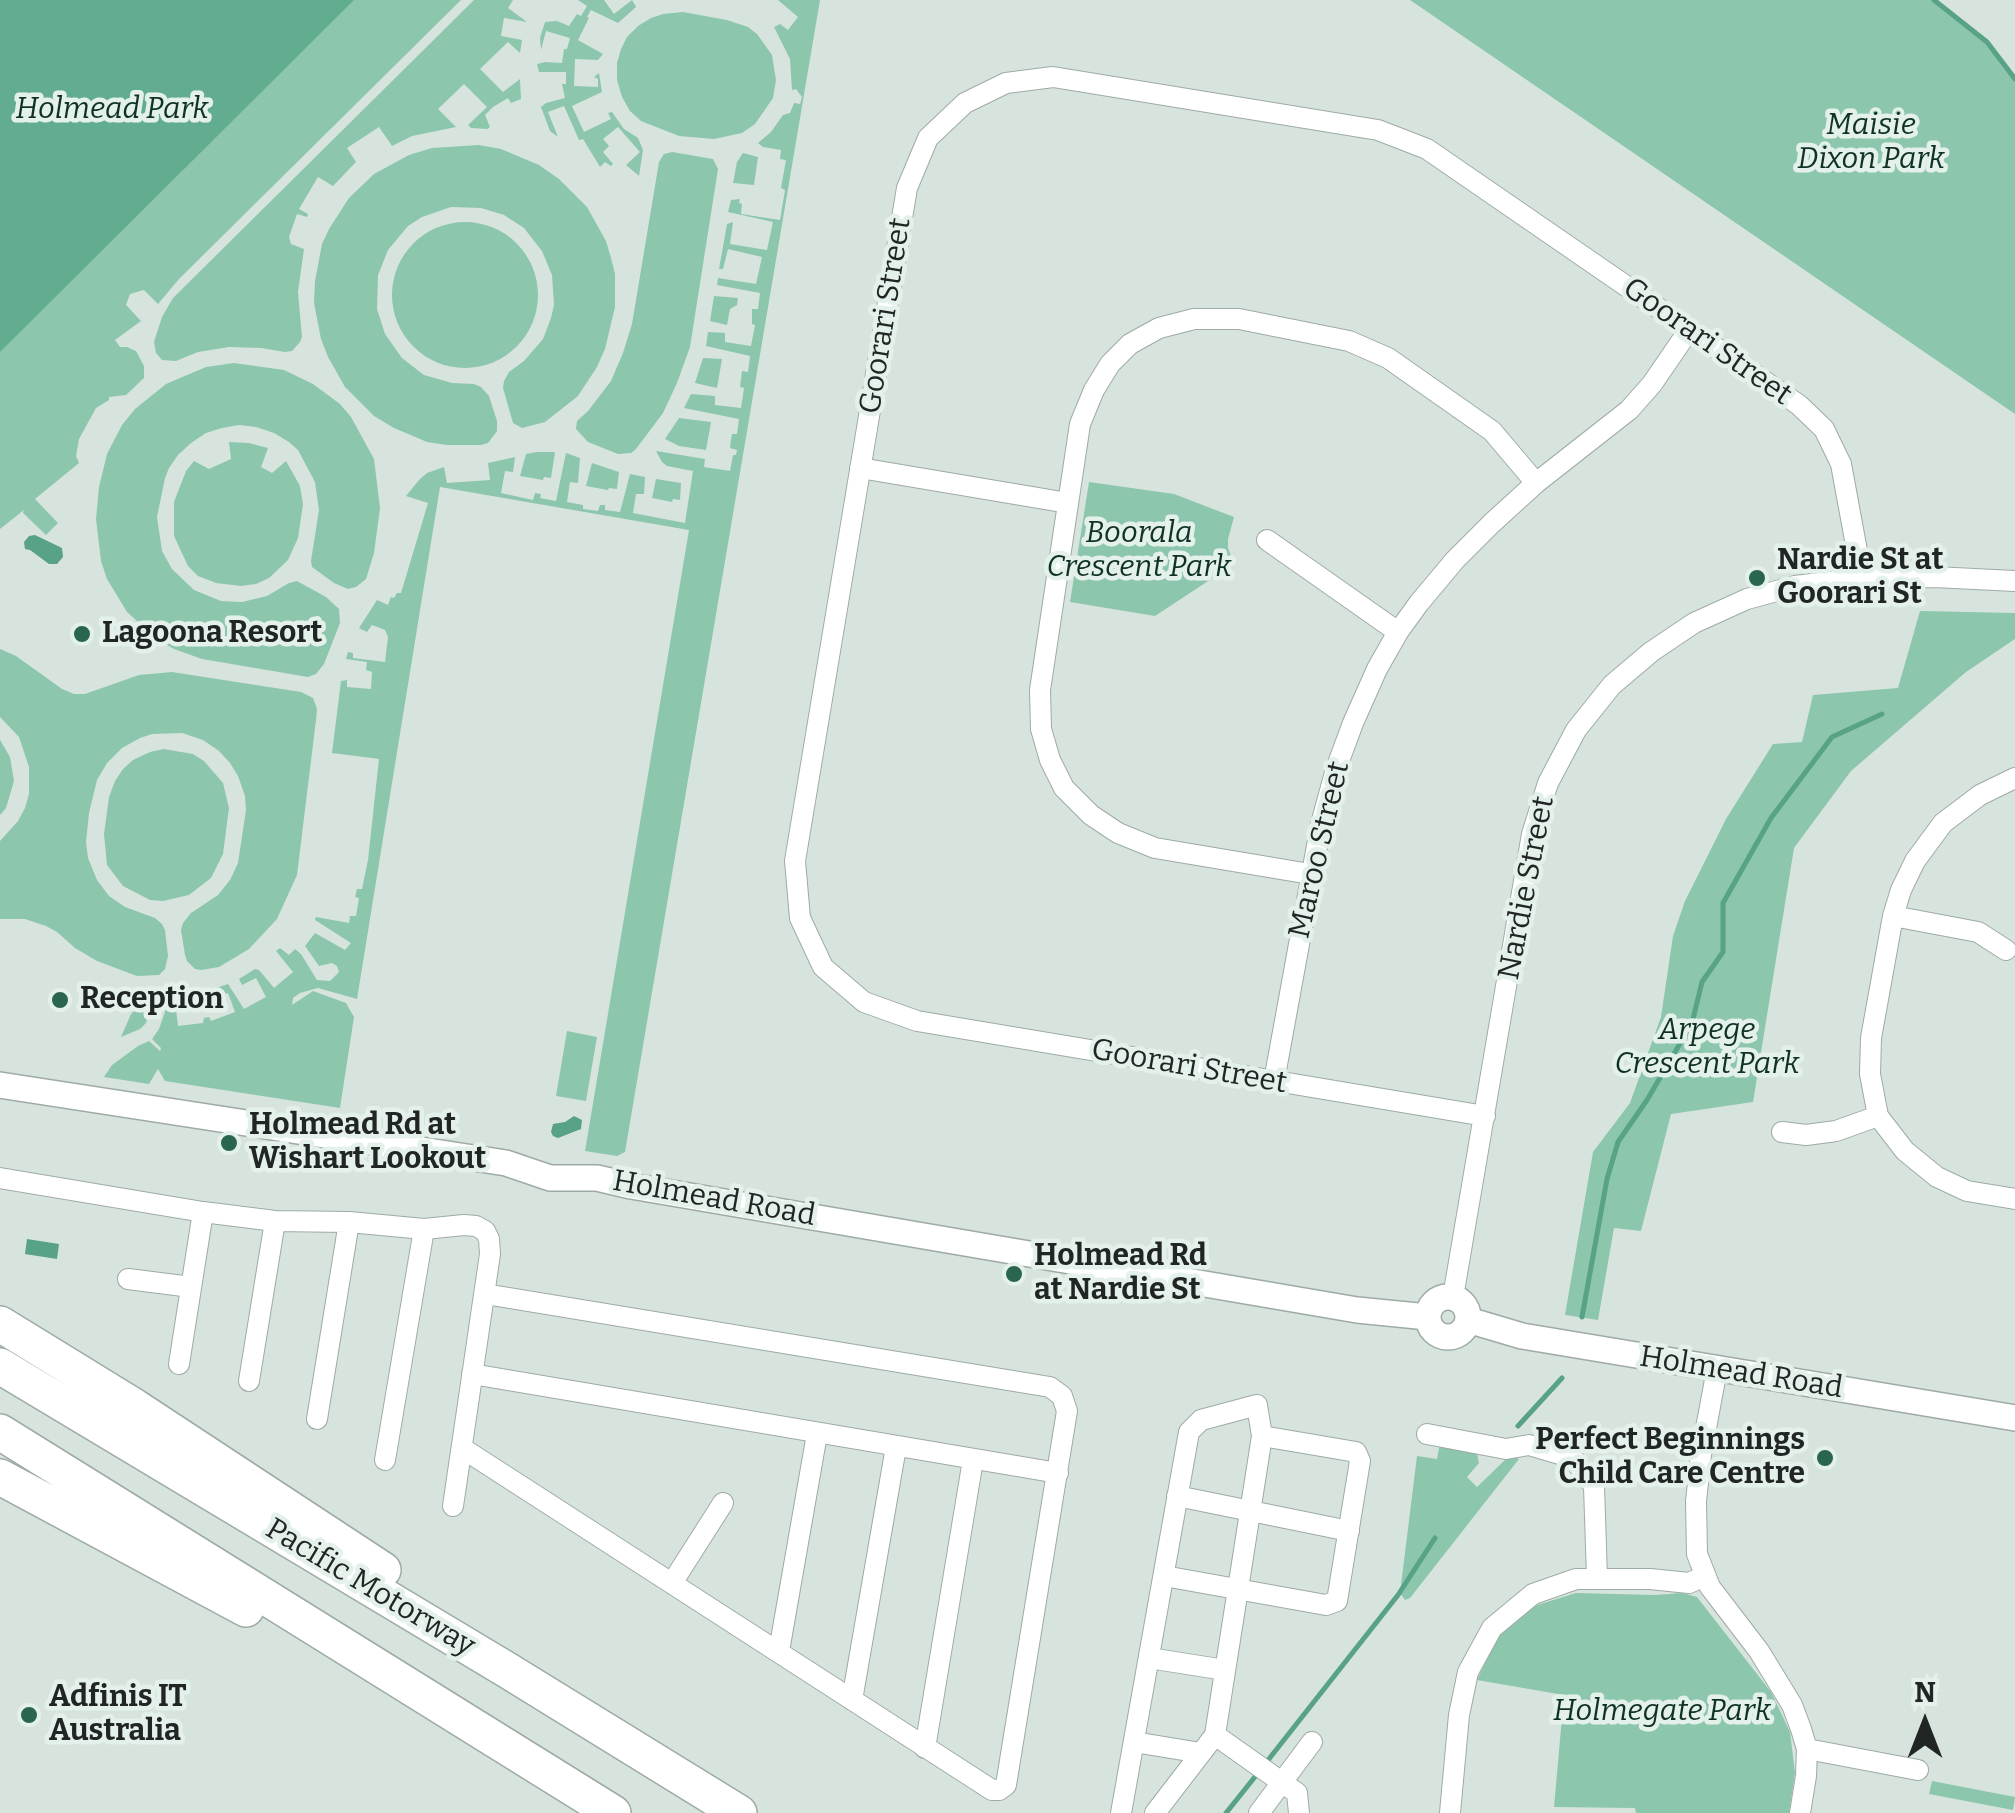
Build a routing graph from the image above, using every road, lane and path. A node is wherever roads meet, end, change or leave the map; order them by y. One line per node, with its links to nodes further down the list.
1 (1689, 330): 2 (street, Goorari Street); 3 (street, Maroo Street); 6 (street, Goorari Street)
2 (860, 468): 4 (street); 13 (street, Goorari Street)
3 (1536, 483): 4 (street); 8 (street, Maroo Street)
4 (1068, 503): 10 (street)
5 (1266, 540): 8 (street)
6 (1862, 578): 7 (street, Nardie Street); 15 (street, Nardie Street)
7 (2015, 582)
8 (1398, 632): 10 (street, Maroo Street)
9 (2015, 778): 11 (street)
10 (1310, 874): 13 (street, Maroo Street)
11 (1893, 916): 12 (street); 16 (street)
12 (2006, 950)
13 (1274, 1081): 15 (street, Goorari Street)
14 (0, 1085): 28 (street, Holmead Road)
15 (1485, 1116): 27 (street, Nardie Street)
16 (1878, 1116): 17 (street); 19 (street)
17 (1782, 1132)
18 (0, 1178): 20 (street)
19 (2015, 1199)
20 (203, 1212): 21 (street); 25 (street)
21 (274, 1221): 22 (street); 35 (street)
22 (349, 1222): 23 (street); 37 (street)
23 (424, 1230): 26 (street); 44 (street)
24 (128, 1279): 25 (street)
25 (191, 1287): 31 (street)
26 (485, 1294): 34 (street); 46 (street)
27 (1453, 1297): 28 (street); 29 (street)
28 (1428, 1318): 29 (street)
29 (1468, 1320): 33 (street, Holmead Road)
30 (0, 1324): 61 (highway)
31 (179, 1364)
32 (0, 1366): 61 (highway, Pacific Motorway)
33 (1717, 1369): 36 (street, Holmead Road); 53 (street)
34 (472, 1374): 39 (street); 42 (street)
35 (249, 1381)
36 (2015, 1418)
37 (318, 1419)
38 (0, 1432): 58 (highway, Pacific Motorway)
39 (817, 1434): 43 (street); 59 (street)
40 (1427, 1434): 55 (street)
41 (1262, 1436): 48 (street); 51 (street); 52 (street)
42 (462, 1448): 50 (street); 56 (street)
43 (896, 1448): 45 (street); 63 (street)
44 (385, 1460)
45 (973, 1460): 46 (street); 67 (street)
46 (1058, 1474): 67 (street)
47 (0, 1477): 58 (highway)
48 (1177, 1496): 51 (street); 54 (street)
49 (722, 1504): 56 (street)
50 (453, 1506)
51 (1250, 1511): 52 (street); 57 (street)
52 (1349, 1530): 57 (street)
53 (1703, 1572): 55 (street); 68 (street)
54 (1164, 1576): 57 (street); 60 (street)
55 (1596, 1578): 78 (street)
56 (672, 1582): 59 (street)
57 (1237, 1590): 62 (street)
58 (296, 1615): 72 (highway, Pacific Motorway)
59 (780, 1651): 63 (street)
60 (1149, 1658): 62 (street); 65 (street)
61 (507, 1670): 73 (highway, Pacific Motorway)
62 (1225, 1670): 64 (street)
63 (852, 1700): 67 (street)
64 (1215, 1735): 69 (street); 71 (street)
65 (1134, 1742): 69 (street); 74 (street)
66 (1312, 1742): 71 (street)
67 (926, 1748)
68 (1806, 1748): 70 (street); 79 (street)
69 (1202, 1752): 75 (street)
70 (1918, 1770)
71 (1268, 1773): 76 (street); 77 (street)
72 (613, 1813)
73 (738, 1813)
74 (1121, 1813)
75 (1155, 1813)
76 (1259, 1813)
77 (1300, 1813)
78 (1450, 1813)
79 (1800, 1813)

